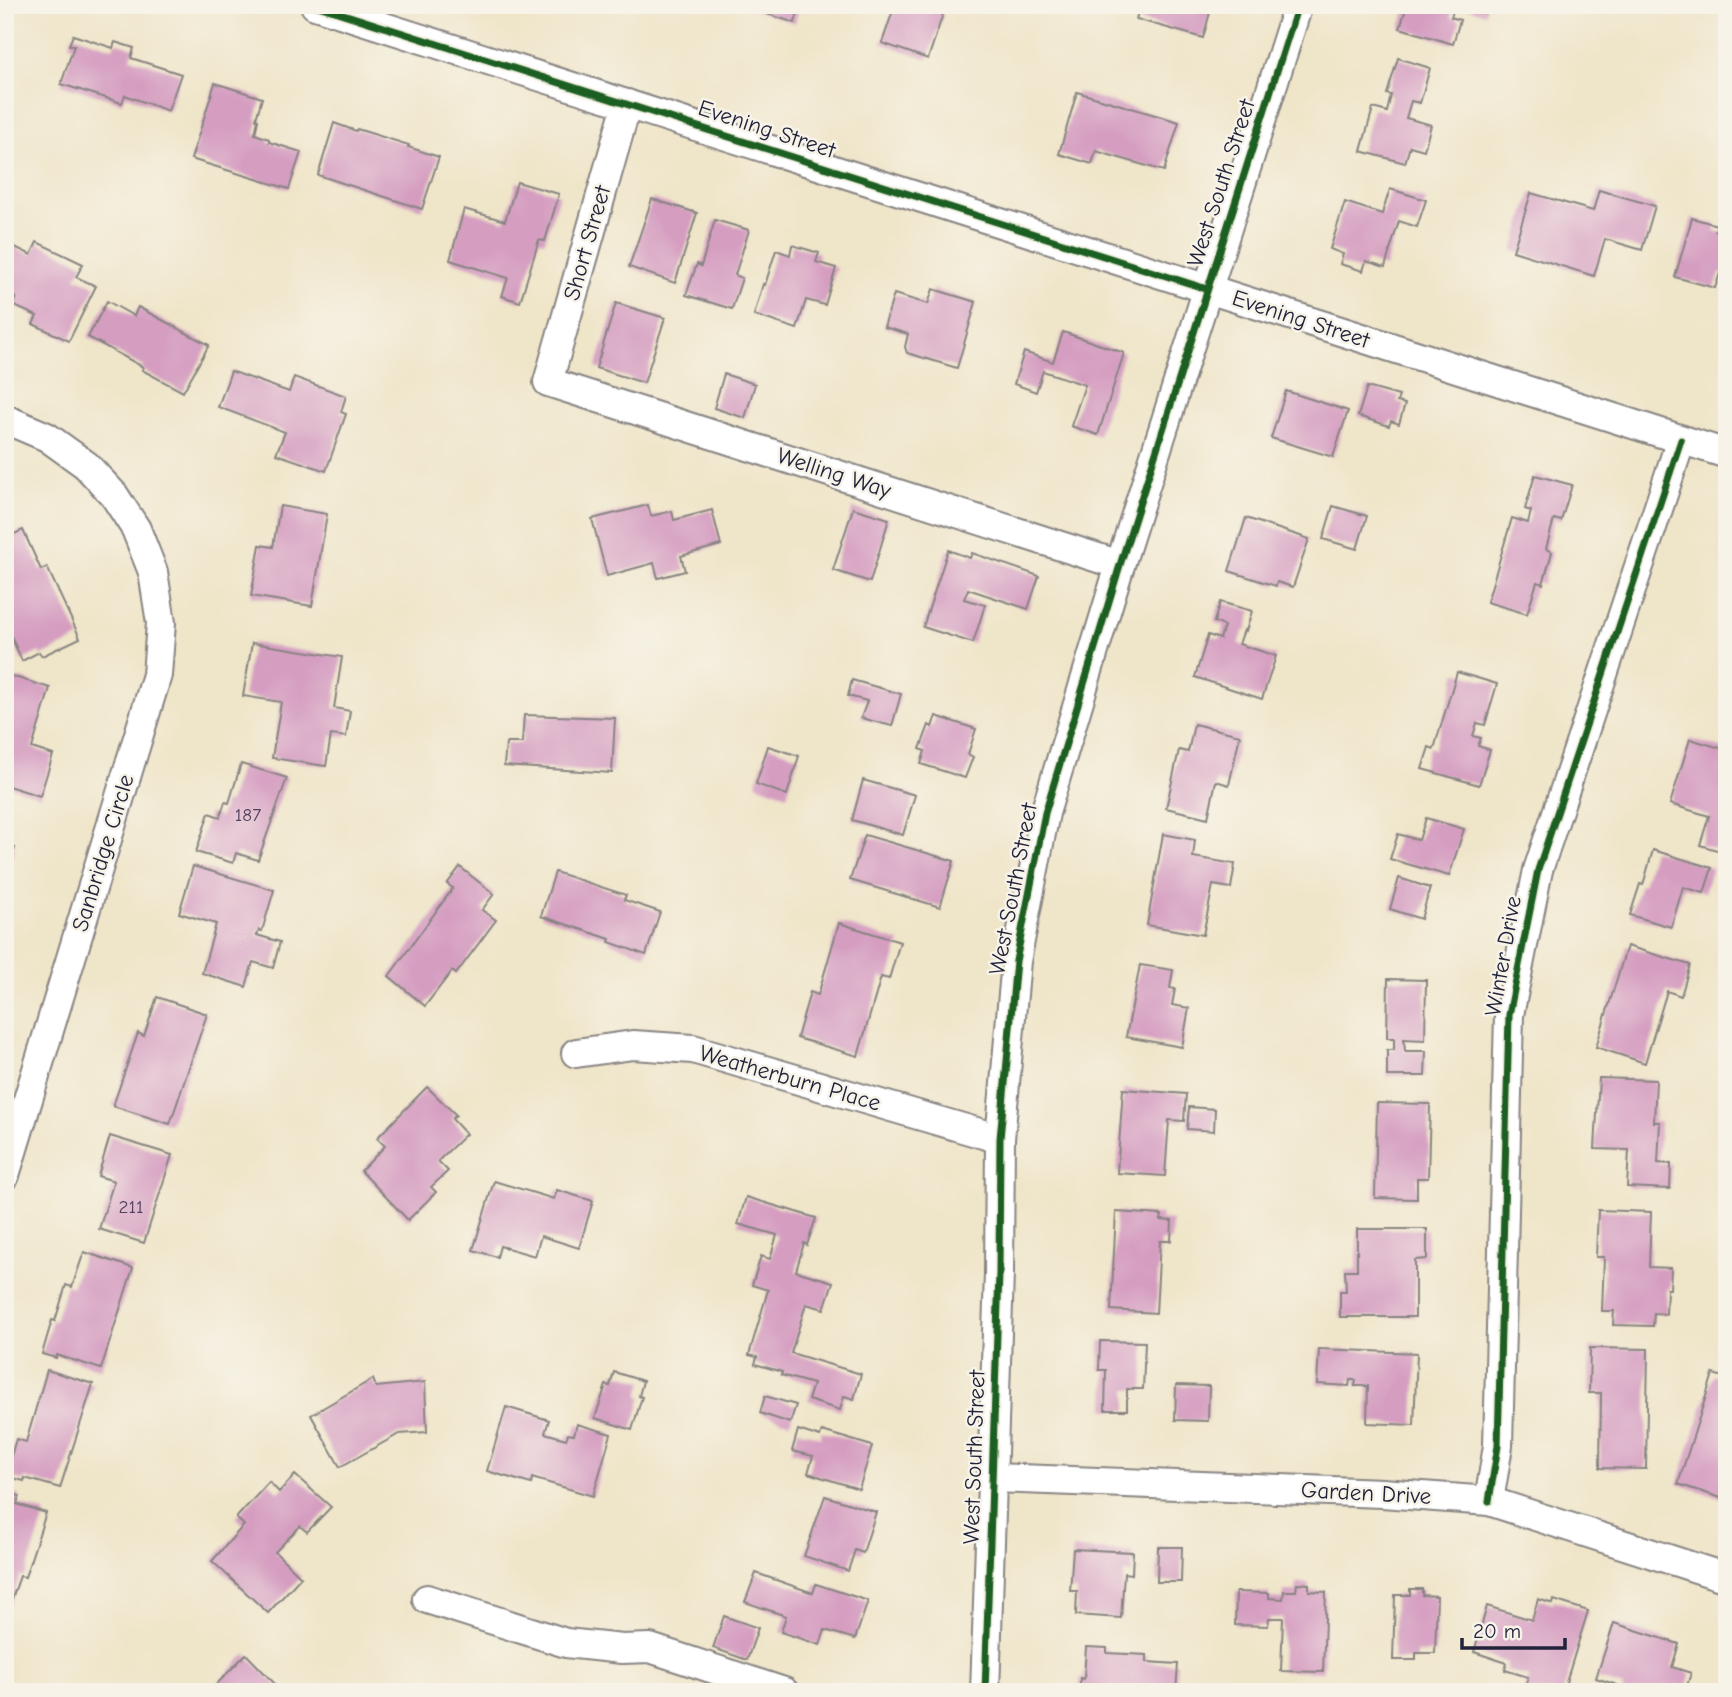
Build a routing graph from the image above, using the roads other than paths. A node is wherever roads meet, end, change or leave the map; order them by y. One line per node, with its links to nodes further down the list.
1 (315, 5): 3 (street, Evening Street)
2 (1298, 5): 4 (street, West South Street)
3 (627, 104): 4 (street, Evening Street); 5 (street, Short Street)
4 (1207, 289): 7 (street, Evening Street); 9 (street, West South Street)
5 (548, 382): 9 (street, Welling Way)
6 (5, 419): 12 (street, Sanbridge Circle)
7 (1681, 440): 8 (street, Evening Street); 14 (street, Winter Drive)
8 (1727, 454)
9 (1120, 565): 11 (street, West South Street)
10 (576, 1053): 11 (street, Weatherburn Place)
11 (1000, 1139): 13 (street, West South Street)
12 (5, 1175)
13 (993, 1478): 14 (street, Garden Drive); 18 (street, West South Street)
14 (1489, 1501): 15 (street, Garden Drive)
15 (1727, 1578)
16 (427, 1599): 17 (street)
17 (784, 1692)
18 (985, 1692)

